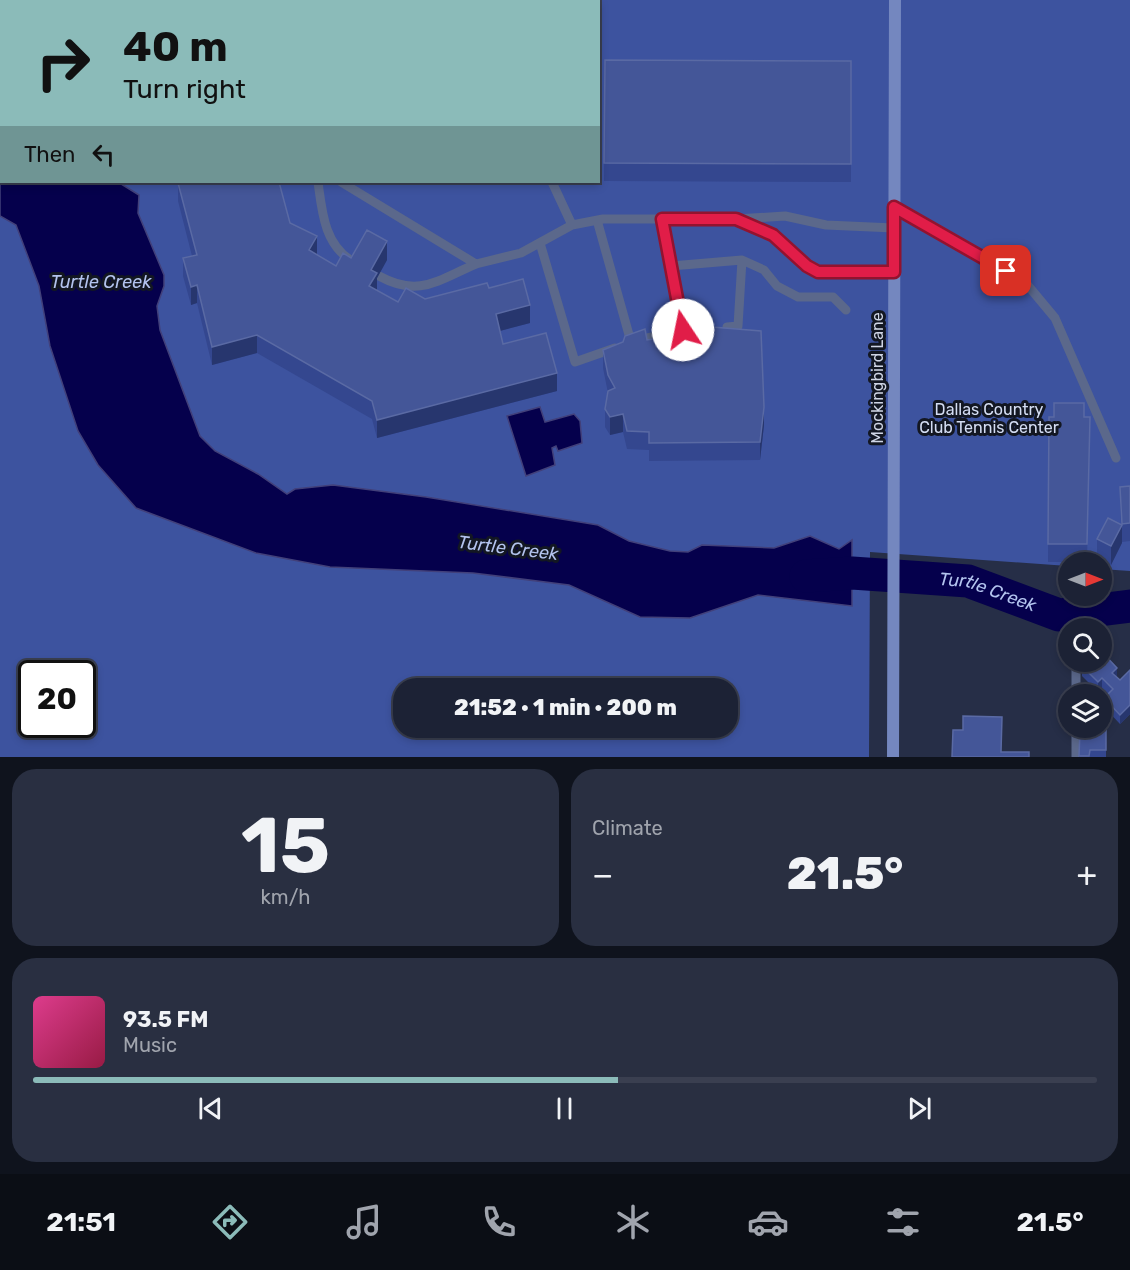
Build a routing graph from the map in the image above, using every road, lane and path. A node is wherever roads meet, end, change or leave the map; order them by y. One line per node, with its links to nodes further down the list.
1 (895, 0): 5 (main road, Mockingbird Lane)
2 (318, 183): 13 (lane)
3 (343, 183): 14 (lane)
4 (552, 183): 9 (lane)
5 (894, 207): 10 (main road, Mockingbird Lane); 21 (lane)
6 (662, 219): 7 (lane); 8 (lane); 15 (lane)
7 (736, 219): 10 (lane); 16 (lane)
8 (597, 220): 9 (lane); 20 (lane)
9 (572, 225): 11 (lane)
10 (894, 228): 16 (main road, Mockingbird Lane)
11 (540, 243): 14 (lane); 20 (lane)
12 (742, 260): 15 (lane); 18 (lane); 19 (lane)
13 (358, 264)
14 (476, 264): 17 (lane)
15 (670, 266): 20 (lane)
16 (894, 272): 23 (main road, Mockingbird Lane)
17 (379, 276)
18 (846, 310)
19 (727, 327)
20 (631, 342)
21 (1116, 458)
22 (1076, 738): 24 (lane)
23 (893, 757)
24 (1076, 757)

